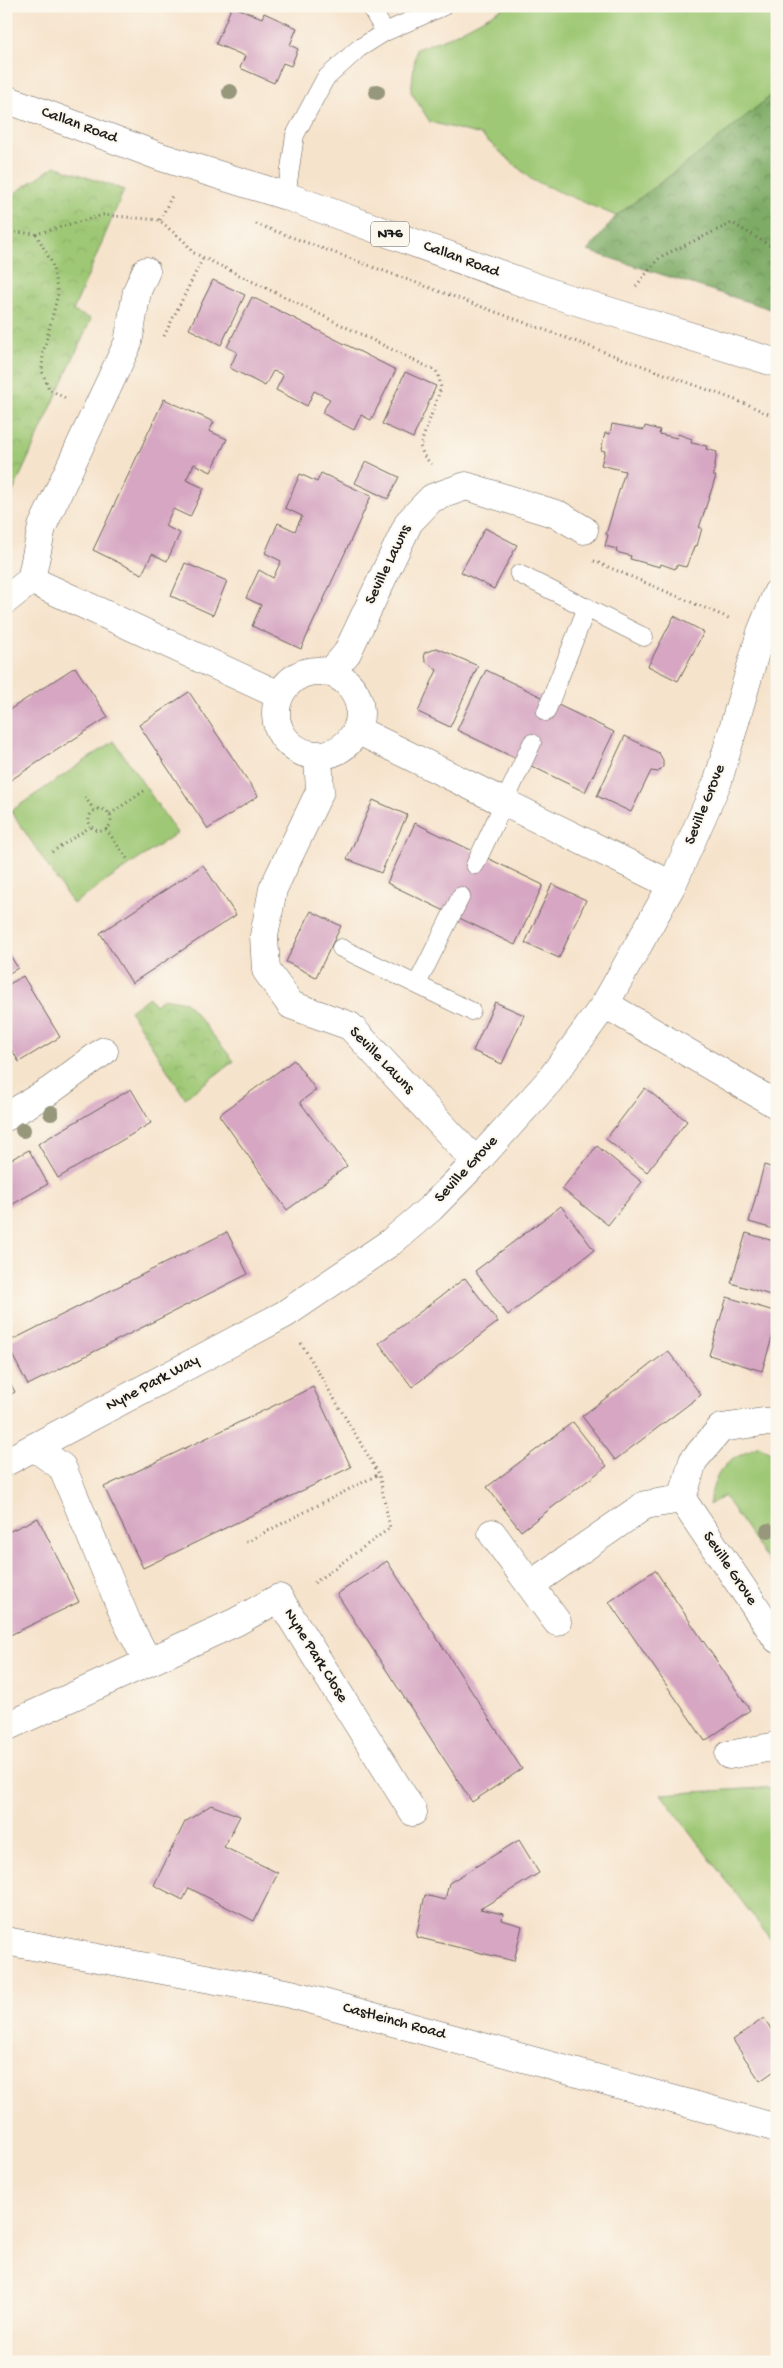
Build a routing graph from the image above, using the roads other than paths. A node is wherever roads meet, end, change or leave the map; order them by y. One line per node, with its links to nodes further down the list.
1 (370, 6): 3 (lane)
2 (444, 6): 3 (lane)
3 (385, 32): 5 (lane)
4 (6, 99): 5 (street, Callan Road / N76)
5 (286, 196): 7 (street, Callan Road / N76)
6 (146, 271): 10 (street)
7 (777, 363)
8 (584, 530): 15 (street, Seville Lawns)
9 (519, 574): 13 (lane)
10 (31, 580): 12 (street); 16 (street)
11 (777, 593): 23 (street, Seville Grove)
12 (6, 600)
13 (587, 607): 14 (lane); 17 (lane)
14 (644, 637)
15 (331, 672): 16 (street); 18 (street)
16 (279, 696): 20 (street)
17 (546, 712)
18 (357, 730): 20 (street); 21 (street)
19 (532, 743): 21 (lane)
20 (318, 756): 32 (street, Seville Lawns)
21 (504, 802): 22 (lane); 23 (street)
22 (475, 865)
23 (672, 885): 27 (street, Seville Grove)
24 (461, 896): 26 (lane)
25 (341, 948): 26 (lane)
26 (417, 984): 28 (lane)
27 (605, 1004): 30 (street); 32 (street, Seville Grove)
28 (471, 1010)
29 (104, 1051): 31 (street)
30 (777, 1105)
31 (6, 1117)
32 (476, 1162): 33 (street, Seville Grove)
33 (292, 1310): 35 (street, Nyne Park Way)
34 (777, 1422): 37 (street)
35 (34, 1447): 36 (street, Nyne Park Way); 42 (street)
36 (6, 1462)
37 (682, 1499): 39 (street); 41 (street, Seville Grove)
38 (492, 1533): 39 (street)
39 (530, 1585): 40 (street)
40 (557, 1622)
41 (777, 1639)
42 (148, 1662): 43 (street, Nyne Park Close); 46 (street, Nyne Park Close)
43 (6, 1727)
44 (777, 1746): 45 (street)
45 (729, 1755)
46 (413, 1812)
47 (6, 1941): 48 (street, Castleinch Road)
48 (777, 2128)

